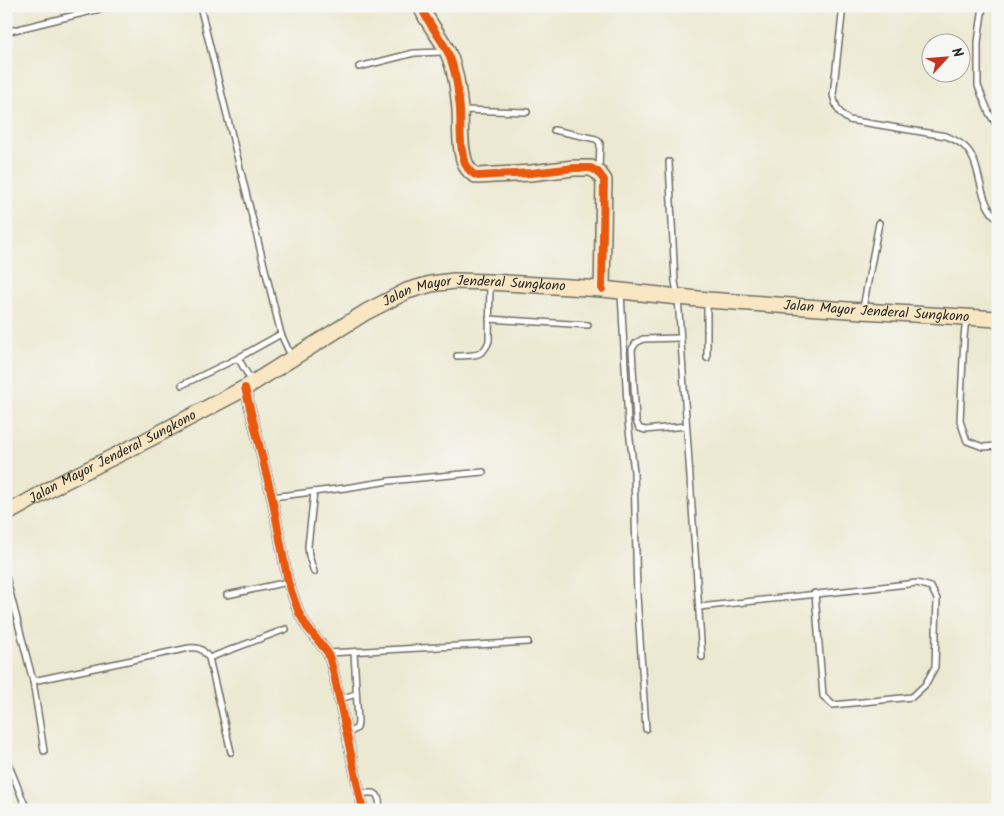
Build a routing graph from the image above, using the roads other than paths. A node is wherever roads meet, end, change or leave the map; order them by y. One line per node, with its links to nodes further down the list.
1 (112, 6): 6 (lane)
2 (200, 6): 27 (lane)
3 (421, 6): 7 (main road)
4 (843, 6): 15 (lane)
5 (983, 6): 11 (lane)
6 (6, 32)
7 (448, 52): 8 (lane); 9 (main road)
8 (359, 68)
9 (460, 110): 10 (lane); 14 (main road)
10 (527, 112)
11 (998, 127)
12 (554, 130): 14 (lane)
13 (668, 162): 20 (lane)
14 (598, 172): 18 (main road)
15 (998, 219)
16 (879, 223): 22 (lane)
17 (490, 282): 18 (main road, Jalan Mayor Jenderal Sungkono); 24 (lane); 31 (main road, Jalan Mayor Jenderal Sungkono)
18 (602, 290): 19 (main road, Jalan Mayor Jenderal Sungkono)
19 (621, 291): 20 (main road, Jalan Mayor Jenderal Sungkono); 56 (lane)
20 (678, 297): 21 (main road, Jalan Mayor Jenderal Sungkono); 28 (lane)
21 (708, 300): 22 (main road, Jalan Mayor Jenderal Sungkono); 32 (lane)
22 (862, 311): 23 (main road, Jalan Mayor Jenderal Sungkono)
23 (966, 318): 25 (main road, Jalan Mayor Jenderal Sungkono); 36 (lane)
24 (490, 319): 26 (lane); 29 (lane)
25 (998, 319)
26 (588, 325)
27 (281, 334): 30 (lane); 31 (lane)
28 (680, 338): 35 (lane); 35 (lane)
29 (457, 356)
30 (238, 358): 33 (lane); 34 (lane)
31 (292, 358): 34 (main road, Jalan Mayor Jenderal Sungkono)
32 (707, 358)
33 (182, 385)
34 (249, 386): 39 (street); 40 (main road, Jalan Mayor Jenderal Sungkono)
35 (686, 426): 46 (lane)
36 (998, 446)
37 (483, 472): 38 (lane)
38 (314, 492): 39 (lane); 41 (lane)
39 (272, 497): 43 (street)
40 (6, 514)
41 (314, 572)
42 (6, 577): 53 (lane)
43 (288, 582): 45 (lane); 50 (street)
44 (814, 593): 44 (lane); 46 (lane)
45 (227, 595)
46 (699, 607): 51 (lane)
47 (286, 629): 52 (lane)
48 (528, 642): 49 (lane)
49 (354, 652): 50 (lane); 54 (lane)
50 (328, 653): 55 (street)
51 (702, 657)
52 (209, 658): 53 (lane); 59 (lane)
53 (33, 681): 58 (lane)
54 (356, 694): 55 (lane); 57 (lane)
55 (340, 699): 57 (street)
56 (646, 729)
57 (347, 734): 61 (street)
58 (44, 752)
59 (231, 752)
60 (6, 758): 62 (lane)
61 (359, 793): 63 (street); 64 (lane)
62 (28, 810)
63 (363, 810)
64 (380, 810)

